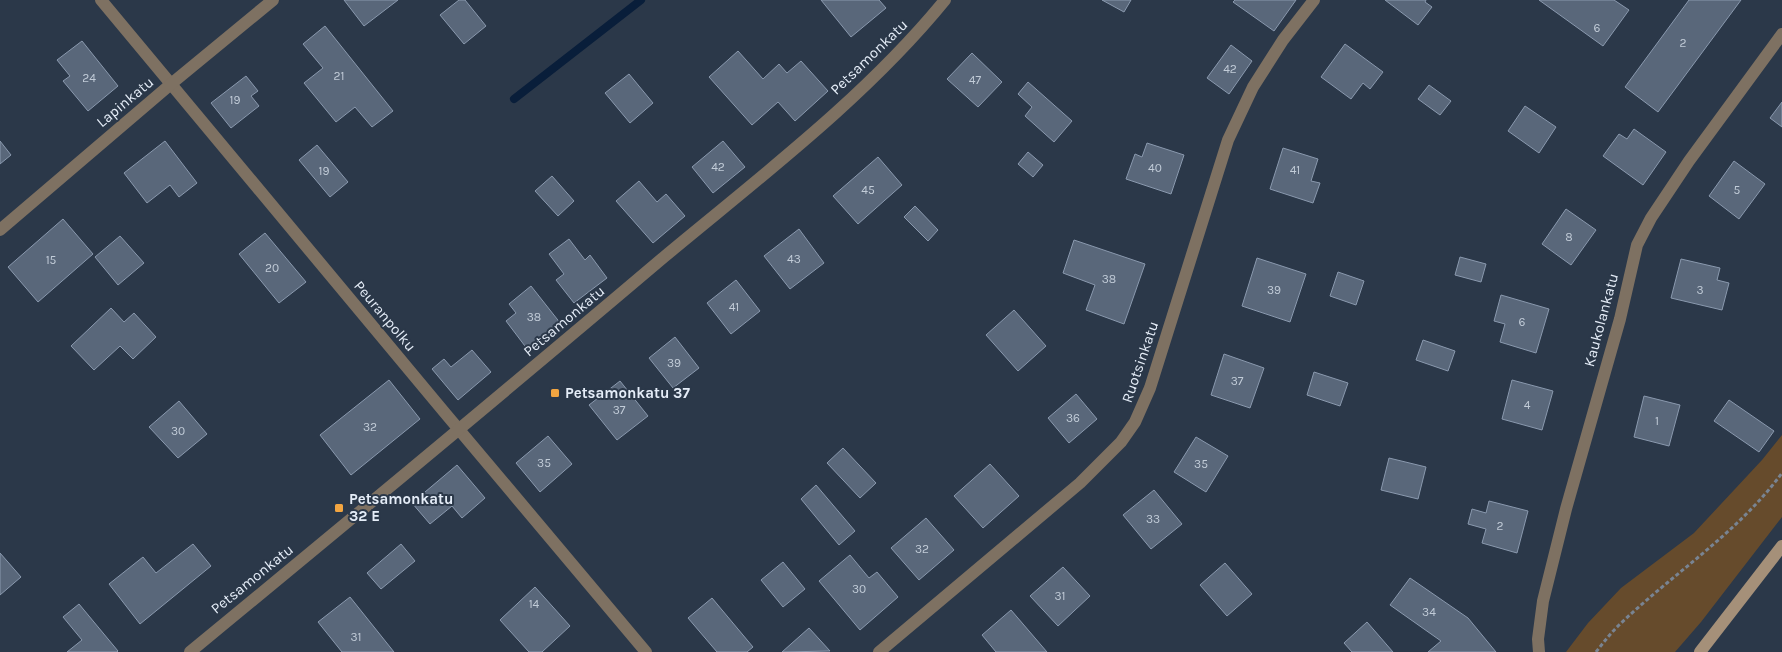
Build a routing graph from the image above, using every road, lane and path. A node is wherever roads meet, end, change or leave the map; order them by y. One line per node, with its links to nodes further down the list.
1 (101, 0): 6 (street, Peuranpolku)
2 (273, 0): 6 (street, Lapinkatu)
3 (945, 0): 8 (street, Petsamonkatu)
4 (1314, 0): 13 (street, Ruotsinkatu)
5 (1782, 34): 14 (street, Kaukolankatu)
6 (171, 84): 7 (street, Lapinkatu); 8 (street, Peuranpolku)
7 (0, 230)
8 (459, 430): 11 (street, Petsamonkatu); 12 (street, Peuranpolku)
9 (1782, 473): 15 (path)
10 (1782, 546): 16 (street)
11 (190, 652)
12 (646, 652)
13 (879, 652)
14 (1539, 652)
15 (1596, 652)
16 (1700, 652)

